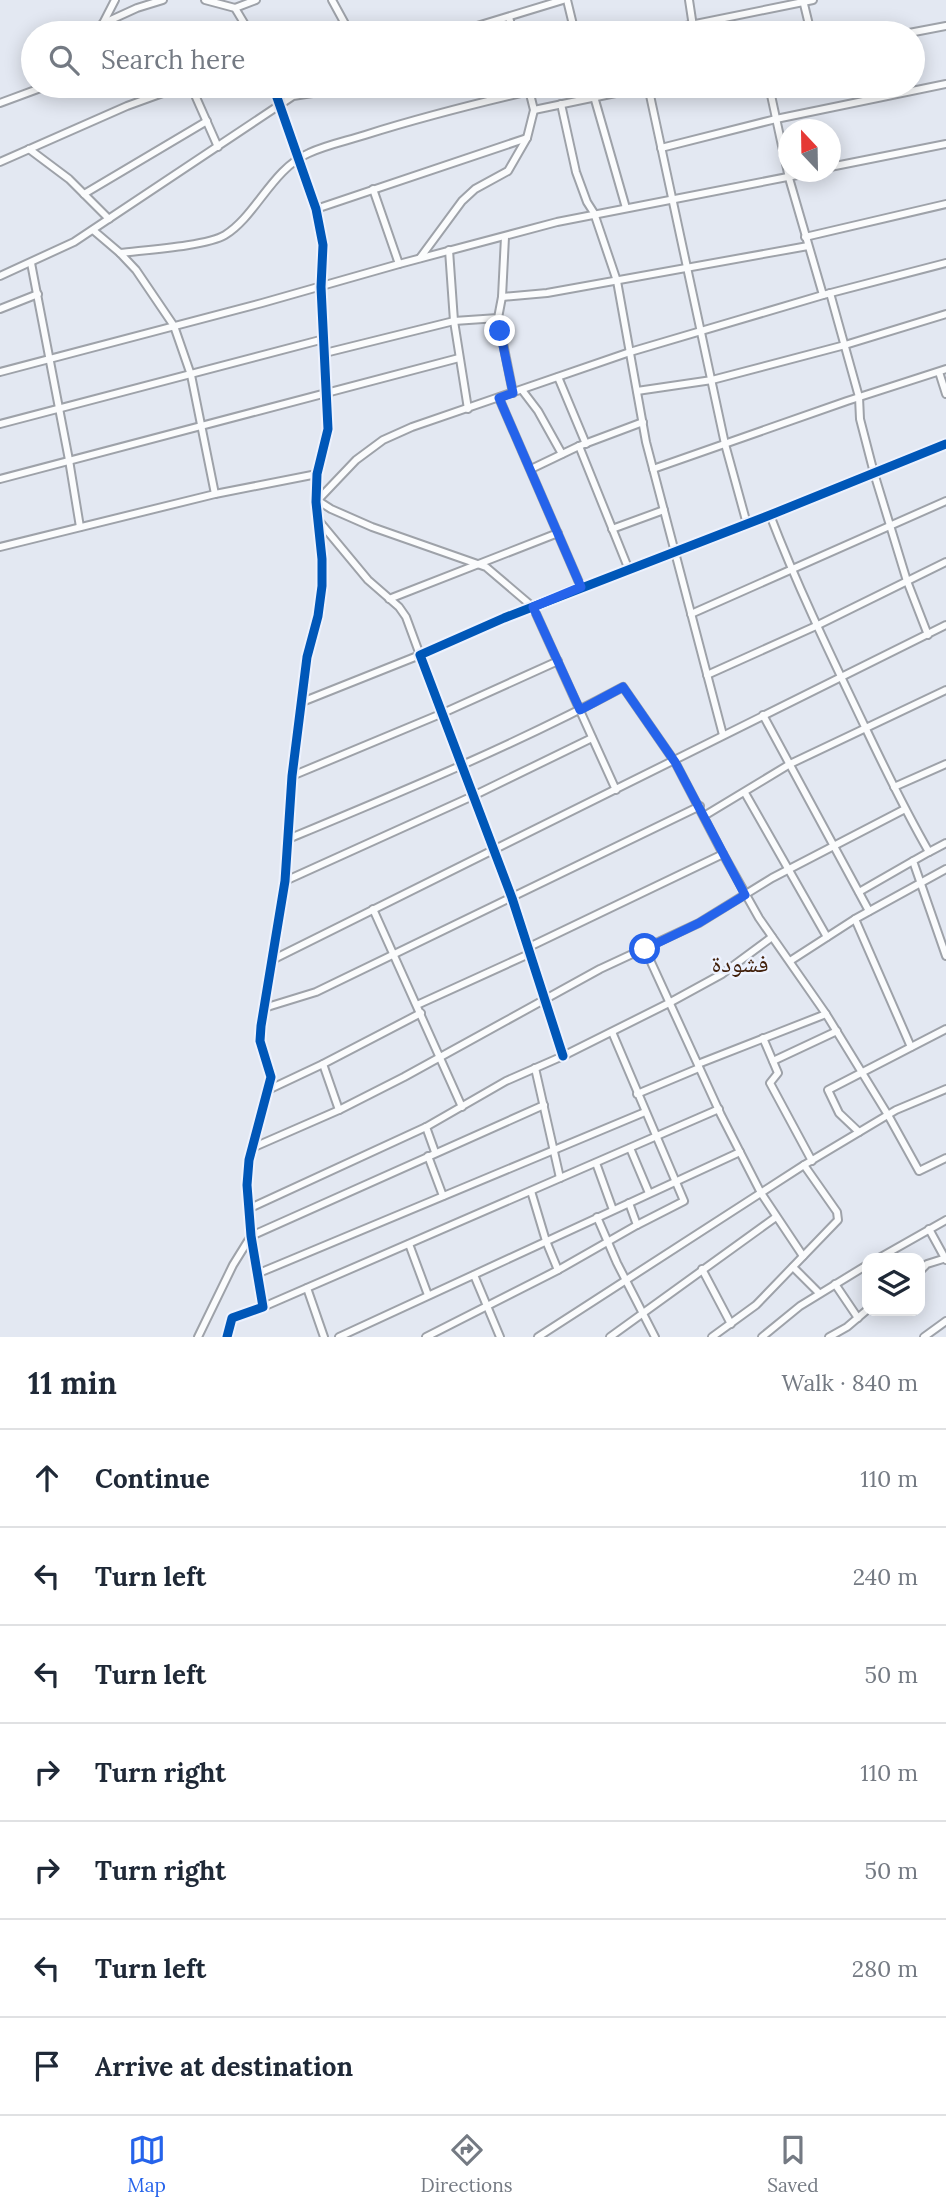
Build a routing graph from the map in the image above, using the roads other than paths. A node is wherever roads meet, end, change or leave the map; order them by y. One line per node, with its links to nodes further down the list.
1 (115, 0): 12 (street)
2 (163, 0): 13 (street)
3 (205, 0): 10 (street)
4 (256, 0): 10 (street)
5 (332, 0): 15 (street)
6 (565, 0): 11 (street); 18 (street)
7 (689, 0): 19 (street)
8 (813, 0): 9 (street)
9 (804, 1): 20 (street); 21 (street)
10 (236, 8): 14 (street)
11 (509, 17): 16 (street); 17 (street)
12 (104, 21)
13 (109, 21)
14 (243, 21)
15 (343, 21)
16 (495, 21)
17 (510, 21)
18 (571, 21)
19 (692, 21)
20 (707, 21)
21 (808, 21)
22 (946, 26): 23 (street)
23 (925, 30)
24 (946, 84): 25 (street)
25 (925, 87)
26 (21, 95): 38 (street)
27 (149, 98): 49 (street)
28 (196, 98): 43 (street)
29 (277, 98): 40 (street)
30 (290, 98): 40 (street)
31 (493, 98): 50 (street)
32 (531, 98): 41 (street)
33 (589, 98): 39 (street)
34 (594, 98): 59 (street)
35 (651, 98): 48 (street)
36 (772, 98): 42 (street)
37 (869, 98): 42 (street)
38 (0, 103)
39 (561, 104): 41 (street); 61 (street)
40 (280, 106): 47 (street); 50 (street)
41 (534, 110): 45 (street)
42 (776, 119): 44 (street); 48 (street)
43 (207, 121): 47 (street); 56 (street)
44 (778, 128)
45 (527, 138): 55 (street); 69 (street)
46 (946, 144): 52 (street)
47 (218, 147): 62 (street)
48 (661, 148): 57 (street)
49 (29, 149): 51 (street); 56 (street)
50 (299, 158): 60 (street); 68 (street)
51 (0, 162)
52 (841, 165)
53 (778, 180): 57 (street)
54 (790, 182): 65 (street)
55 (373, 189): 60 (street); 72 (street)
56 (84, 194): 62 (street)
57 (673, 200): 59 (street); 73 (street)
58 (946, 204): 65 (street)
59 (626, 208): 61 (street)
60 (316, 209): 76 (street)
61 (594, 213): 64 (street); 75 (street)
62 (109, 219): 63 (street)
63 (93, 230): 68 (street); 70 (street)
64 (505, 237): 67 (street); 79 (street)
65 (805, 237): 66 (street)
66 (808, 246): 73 (street); 78 (street)
67 (449, 250): 69 (street); 83 (street)
68 (120, 253): 84 (street)
69 (420, 258): 72 (street)
70 (31, 263): 74 (street); 77 (street)
71 (946, 263): 78 (street)
72 (399, 264): 76 (street)
73 (688, 269): 75 (street); 85 (street)
74 (0, 276)
75 (617, 281): 79 (street); 88 (street)
76 (321, 287): 84 (street); 86 (street)
77 (38, 294): 80 (street); 90 (street)
78 (827, 294): 85 (street); 87 (street)
79 (502, 297): 82 (street)
80 (0, 309)
81 (946, 314): 87 (street)
82 (498, 318): 83 (street); 100 (street)
83 (454, 321): 89 (street); 91 (street)
84 (174, 326): 90 (street); 94 (street)
85 (702, 332): 88 (street); 96 (street)
86 (324, 339): 89 (street); 94 (street)
87 (845, 345): 96 (street); 102 (street)
88 (630, 352): 95 (street); 99 (street)
89 (325, 353): 98 (street)
90 (50, 358): 93 (street); 104 (street)
91 (459, 358): 98 (street); 105 (street)
92 (942, 371): 101 (street); 102 (street)
93 (0, 372)
94 (191, 375): 104 (street); 108 (street)
95 (558, 377): 97 (street); 111 (street)
96 (712, 380): 99 (street); 109 (street)
97 (522, 390): 100 (street); 112 (street)
98 (327, 391): 108 (street); 117 (street)
99 (637, 391): 106 (street)
100 (513, 393): 103 (street)
101 (946, 394)
102 (859, 397): 109 (street); 116 (street)
103 (499, 398): 105 (street); 114 (street)
104 (60, 408): 107 (street); 113 (street)
105 (468, 409): 120 (street)
106 (643, 422): 111 (street); 115 (street)
107 (0, 425)
108 (201, 425): 113 (street); 119 (street)
109 (725, 444): 115 (street); 125 (street)
110 (946, 444): 116 (street)
111 (582, 445): 112 (street); 128 (street)
112 (562, 454): 114 (street)
113 (69, 460): 118 (street); 127 (street)
114 (531, 469): 129 (street)
115 (653, 469): 122 (street)
116 (874, 473): 123 (street); 126 (street)
117 (317, 474): 119 (street); 120 (street)
118 (0, 479)
119 (215, 495): 127 (street)
120 (316, 501): 124 (street); 133 (street)
121 (946, 501): 126 (street)
122 (664, 510): 128 (street); 131 (street)
123 (771, 515): 125 (street); 135 (street)
124 (318, 519): 138 (street); 149 (street)
125 (747, 524): 131 (street)
126 (891, 525): 135 (street); 136 (street)
127 (80, 527): 130 (street)
128 (612, 528): 134 (street)
129 (558, 533): 133 (street); 137 (street)
130 (0, 547)
131 (675, 553): 134 (street); 140 (street)
132 (946, 562): 136 (street)
133 (478, 564): 138 (street); 139 (street)
134 (629, 570): 137 (street)
135 (792, 571): 140 (street); 142 (street)
136 (907, 581): 142 (street); 143 (street)
137 (581, 587): 139 (street)
138 (389, 600): 144 (street)
139 (533, 607): 144 (street); 145 (street)
140 (691, 614): 146 (street)
141 (946, 625): 143 (street)
142 (816, 626): 146 (street); 147 (street)
143 (928, 635): 147 (street)
144 (420, 655): 149 (street); 151 (street)
145 (558, 661): 150 (street); 151 (street)
146 (707, 675): 154 (street)
147 (840, 677): 152 (street); 153 (street)
148 (946, 690): 153 (street)
149 (302, 702): 160 (street)
150 (580, 710): 155 (street); 156 (street); 159 (street)
151 (443, 713): 159 (street); 160 (street)
152 (763, 715): 154 (street); 157 (street)
153 (866, 730): 157 (street); 161 (street)
154 (723, 735): 156 (street)
155 (592, 738): 162 (street); 164 (street)
156 (675, 762): 162 (street); 165 (street)
157 (790, 764): 163 (street); 170 (street)
158 (946, 764): 161 (street)
159 (463, 766): 164 (street); 168 (street)
160 (292, 776): 168 (street)
161 (894, 787): 166 (street)
162 (616, 790): 171 (street)
163 (745, 793): 167 (street); 176 (street)
164 (475, 795): 171 (street); 177 (street)
165 (700, 806): 167 (street); 181 (street)
166 (905, 809): 170 (street); 172 (street)
167 (704, 817): 173 (street)
168 (288, 839): 177 (street)
169 (946, 843): 172 (street)
170 (834, 847): 176 (street); 179 (street)
171 (494, 848): 181 (street); 182 (street)
172 (929, 852): 174 (street)
173 (723, 854): 180 (street); 188 (street)
174 (913, 861): 178 (street); 179 (street)
175 (946, 869): 178 (street)
176 (788, 870): 180 (street); 186 (street)
177 (285, 881): 191 (street)
178 (920, 883): 183 (street); 190 (street)
179 (859, 892): 183 (street)
180 (745, 895): 185 (street); 187 (street)
181 (512, 898): 188 (street); 189 (street)
182 (373, 909): 189 (street); 191 (street)
183 (869, 911): 184 (street)
184 (855, 919): 186 (street); 203 (street)
185 (772, 937): 192 (street); 194 (street)
186 (827, 937): 192 (street)
187 (645, 949): 193 (street); 194 (street)
188 (528, 951): 193 (street); 195 (street)
189 (392, 955): 195 (street); 196 (street)
190 (946, 956)
191 (272, 960): 196 (street)
192 (790, 961): 198 (street)
193 (544, 1000): 204 (street); 205 (street)
194 (669, 1003): 201 (street); 208 (street)
195 (417, 1005): 197 (street)
196 (264, 1008): 211 (street)
197 (421, 1013): 205 (street); 207 (street)
198 (826, 1014): 200 (street); 202 (street)
199 (946, 1029): 203 (street)
200 (836, 1031): 206 (street); 210 (street)
201 (612, 1032): 204 (street); 213 (street)
202 (763, 1038): 206 (street); 208 (street)
203 (911, 1047): 210 (street)
204 (563, 1056): 209 (street)
205 (441, 1058): 215 (street); 217 (street)
206 (773, 1061): 229 (street)
207 (323, 1064): 211 (street); 217 (street)
208 (698, 1066): 213 (street); 216 (street)
209 (535, 1068): 214 (street); 215 (street)
210 (862, 1073): 219 (street); 221 (street)
211 (270, 1089): 223 (street)
212 (946, 1089): 219 (street)
213 (637, 1094): 218 (street)
214 (544, 1105): 225 (street); 227 (street)
215 (462, 1107): 220 (street)
216 (719, 1109): 222 (street); 226 (street)
217 (339, 1110): 223 (street)
218 (645, 1112): 222 (street); 225 (street)
219 (888, 1115): 221 (street); 228 (street)
220 (426, 1127): 227 (street); 239 (street)
221 (859, 1132): 229 (street)
222 (655, 1137): 224 (street); 233 (street)
223 (252, 1148): 239 (street)
224 (630, 1148): 230 (street); 235 (street)
225 (554, 1150): 232 (street); 237 (street)
226 (740, 1152): 233 (street); 236 (street)
227 (432, 1154): 237 (street); 246 (street)
228 (946, 1158)
229 (812, 1161): 231 (street)
230 (596, 1163): 232 (street); 240 (street)
231 (804, 1165): 236 (street); 251 (street)
232 (561, 1178): 234 (street)
233 (675, 1181): 235 (street); 244 (street)
234 (531, 1191): 247 (street); 249 (street)
235 (649, 1193): 238 (street)
236 (761, 1193): 242 (street); 260 (street)
237 (443, 1196): 258 (street)
238 (629, 1203): 240 (street); 244 (street)
239 (248, 1209): 246 (street)
240 (613, 1210): 241 (street)
241 (597, 1217): 247 (street); 248 (street)
242 (776, 1217): 251 (street); 256 (street)
243 (946, 1220): 245 (street)
244 (637, 1224): 248 (street)
245 (929, 1229): 250 (street); 252 (street)
246 (251, 1236): 258 (street); 272 (street)
247 (546, 1241): 257 (street); 259 (street)
248 (607, 1241): 257 (street); 260 (street)
249 (408, 1244): 262 (street); 264 (street)
250 (888, 1253)
251 (803, 1256): 254 (street)
252 (946, 1259): 253 (street)
253 (925, 1266)
254 (793, 1267): 263 (street); 271 (street)
255 (862, 1268): 261 (street)
256 (702, 1269): 267 (street); 271 (street)
257 (558, 1270): 265 (street)
258 (259, 1273): 266 (street)
259 (474, 1275): 264 (street); 265 (street)
260 (625, 1280): 267 (street); 278 (street)
261 (835, 1284): 263 (street); 269 (street)
262 (307, 1288): 266 (street); 274 (street)
263 (819, 1293): 282 (street)
264 (428, 1295): 275 (street)
265 (486, 1305): 276 (street); 277 (street)
266 (263, 1307): 273 (street)
267 (642, 1313): 279 (street); 280 (street)
268 (862, 1314): 269 (street)
269 (858, 1318): 283 (street)
270 (946, 1321): 284 (street)
271 (731, 1324): 281 (street)
272 (198, 1337)
273 (227, 1337)
274 (324, 1337)
275 (339, 1337)
276 (426, 1337)
277 (500, 1337)
278 (538, 1337)
279 (610, 1337)
280 (654, 1337)
281 (712, 1337)
282 (762, 1337)
283 (829, 1337)
284 (924, 1337)

